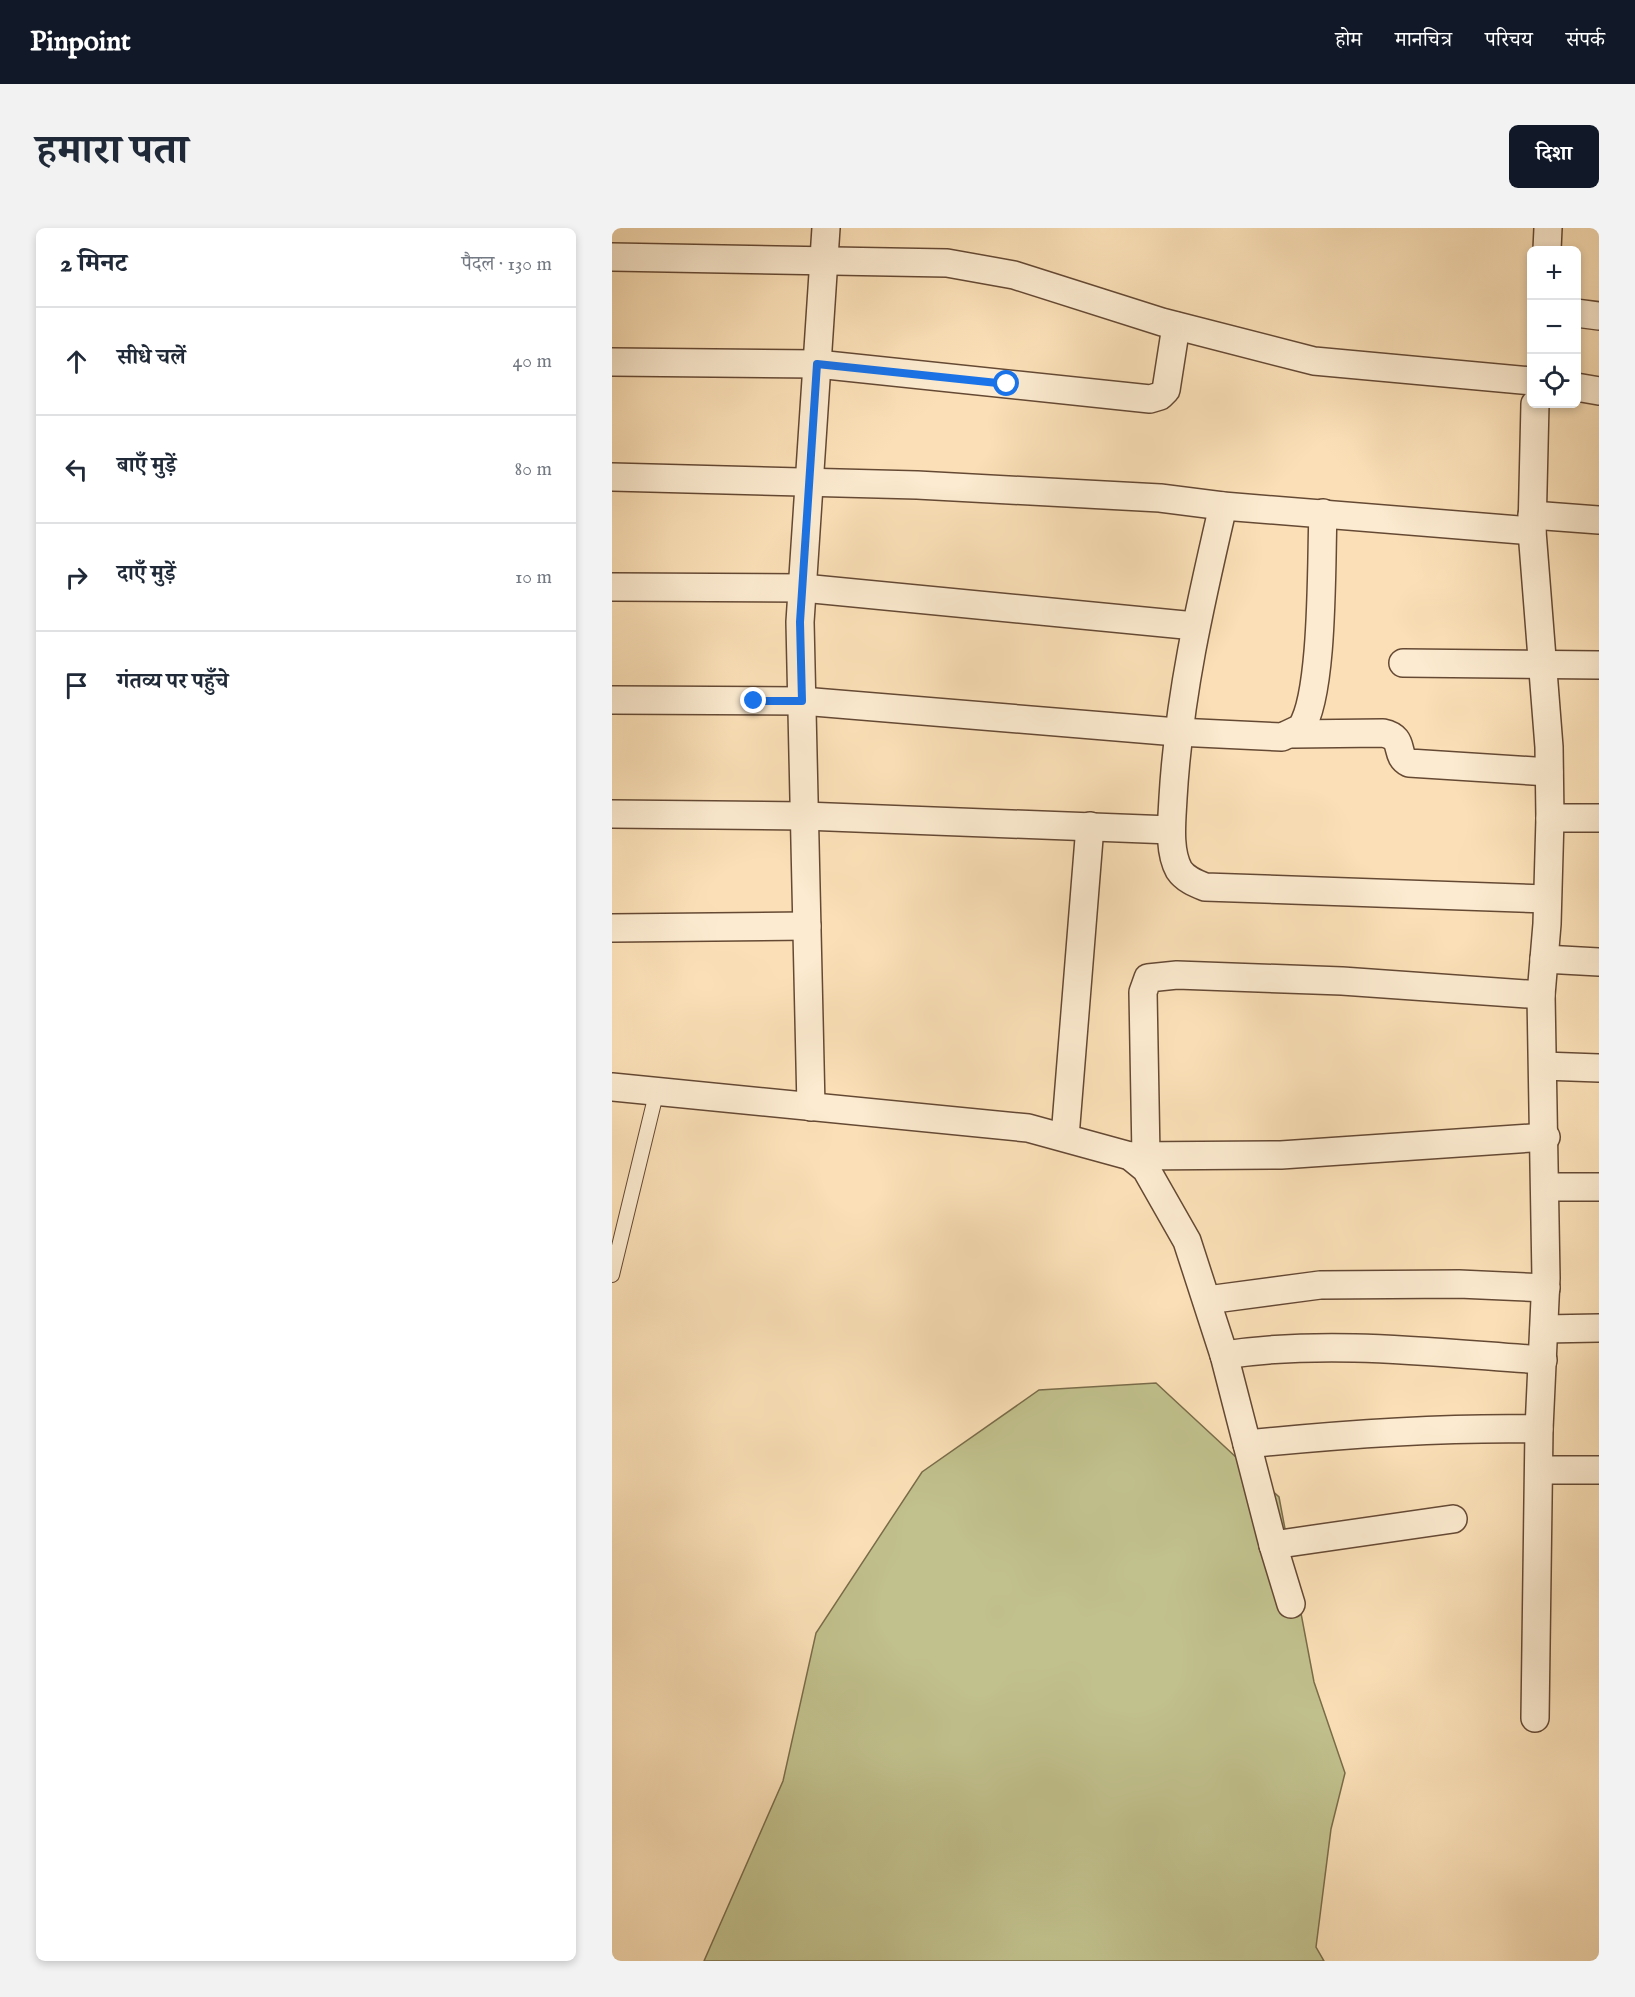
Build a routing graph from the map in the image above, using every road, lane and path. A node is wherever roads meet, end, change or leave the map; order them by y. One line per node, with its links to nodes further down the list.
1 (826, 228): 5 (street)
2 (1548, 228): 3 (street)
3 (1547, 246)
4 (612, 257): 5 (street)
5 (824, 262): 8 (street); 10 (street)
6 (1581, 314): 7 (street)
7 (1599, 316)
8 (1176, 326): 10 (street); 11 (street)
9 (612, 362): 10 (street)
10 (817, 364): 16 (street)
11 (1527, 381)
12 (1581, 388): 13 (street)
13 (1599, 391)
14 (1535, 408): 20 (street)
15 (612, 477): 16 (street)
16 (809, 482): 17 (street); 22 (street)
17 (1223, 506): 18 (street); 23 (street)
18 (1323, 513): 20 (street); 30 (street)
19 (1599, 520): 20 (street)
20 (1532, 523): 25 (street)
21 (612, 587): 22 (street)
22 (802, 588): 23 (street); 28 (street)
23 (1195, 626): 29 (street)
24 (1403, 663): 25 (street)
25 (1543, 663): 26 (street); 31 (street)
26 (1599, 664)
27 (612, 700): 28 (street)
28 (802, 701): 29 (street); 33 (street)
29 (1177, 732): 30 (street); 37 (street)
30 (1293, 734): 31 (street)
31 (1549, 772): 34 (street)
32 (612, 814): 33 (street)
33 (804, 816): 36 (street); 39 (street)
34 (1550, 818): 35 (street); 38 (street)
35 (1599, 818)
36 (1090, 826): 37 (street); 49 (street)
37 (1171, 830): 38 (street)
38 (1547, 899): 41 (street)
39 (807, 926): 40 (street); 48 (street)
40 (612, 928)
41 (1544, 958): 42 (street); 43 (street)
42 (1599, 962)
43 (1541, 995): 44 (street); 51 (street)
44 (1543, 1066): 45 (street); 50 (street)
45 (1599, 1068)
46 (612, 1087): 47 (street)
47 (657, 1090): 48 (street); 54 (lane)
48 (811, 1107): 49 (street)
49 (1065, 1137): 51 (street)
50 (1546, 1137): 51 (street); 52 (street)
51 (1138, 1156): 56 (street)
52 (1546, 1187): 53 (street); 55 (street)
53 (1599, 1187)
54 (612, 1275)
55 (1546, 1288): 56 (street); 58 (street)
56 (1206, 1300): 59 (street)
57 (1599, 1328): 58 (street)
58 (1544, 1329): 60 (street)
59 (1224, 1355): 60 (street); 62 (street)
60 (1543, 1360): 61 (street)
61 (1539, 1428): 62 (street); 63 (street)
62 (1247, 1444): 66 (street)
63 (1539, 1470): 64 (street); 68 (street)
64 (1599, 1470)
65 (1453, 1519): 66 (street)
66 (1273, 1545): 67 (street)
67 (1291, 1604)
68 (1535, 1718)

